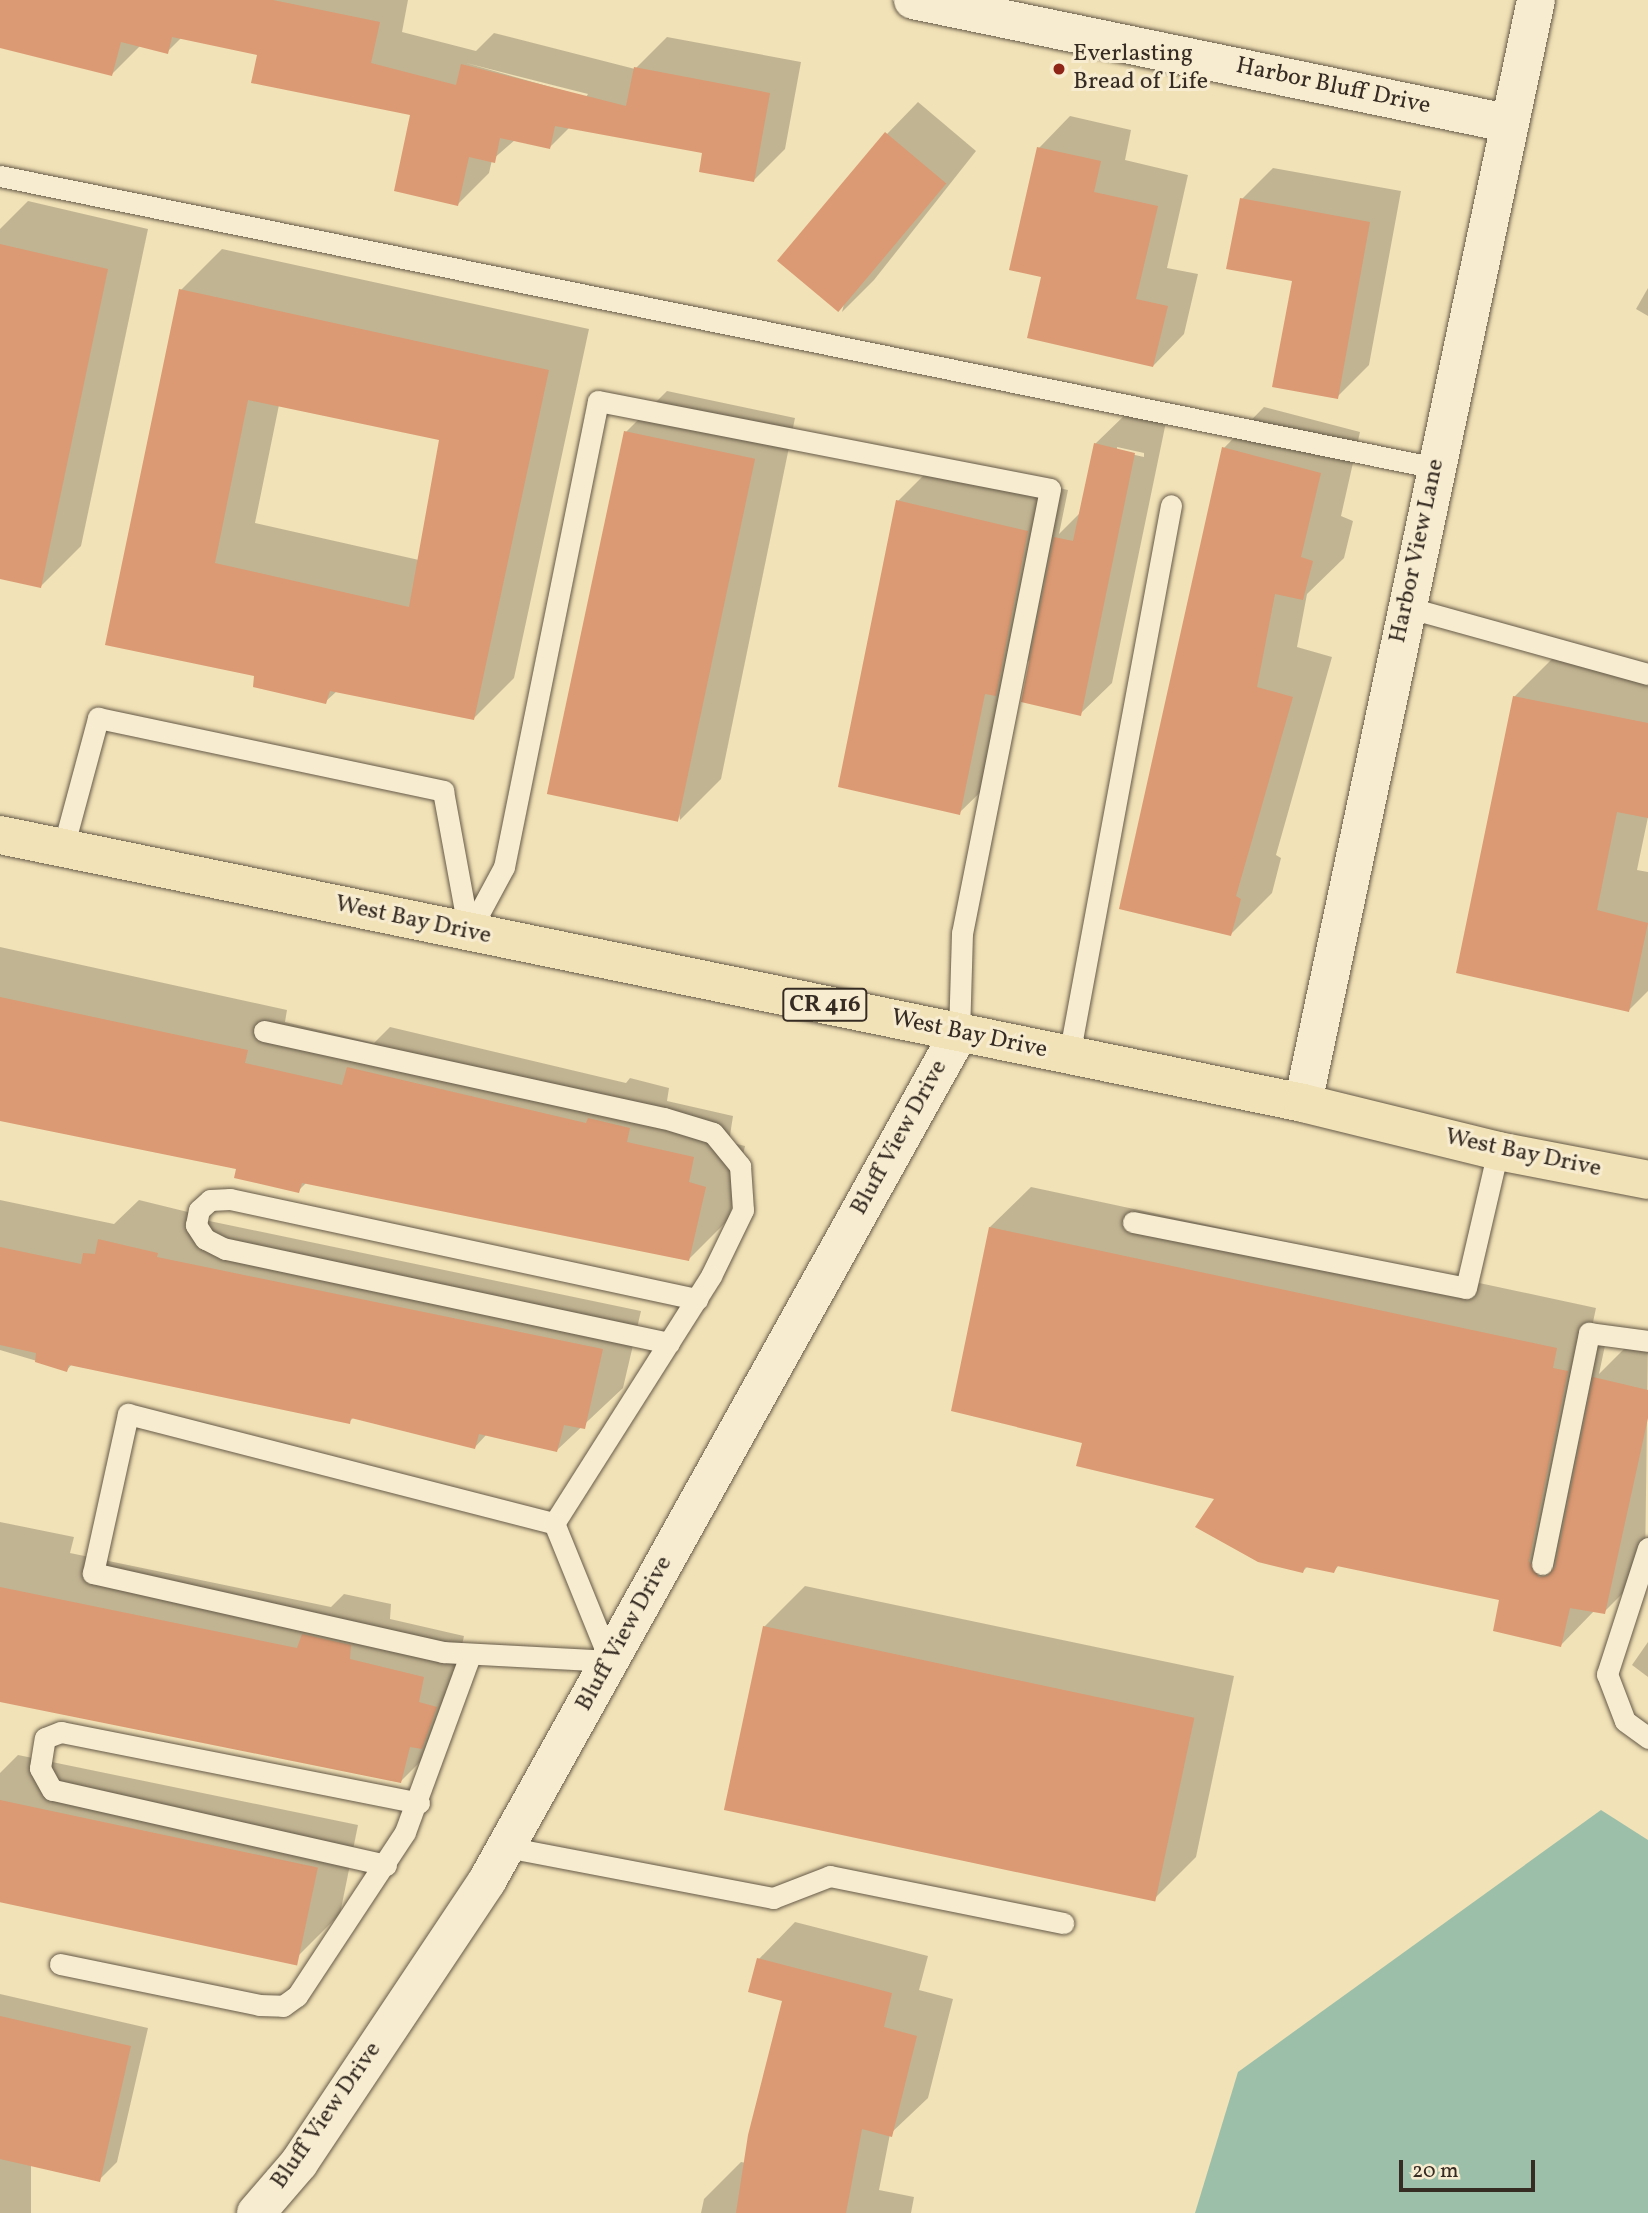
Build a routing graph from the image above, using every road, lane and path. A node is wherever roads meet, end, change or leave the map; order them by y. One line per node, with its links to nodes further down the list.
1 (913, 0): 3 (street, Harbor Bluff Drive)
2 (1536, 0): 3 (street, Harbor View Lane)
3 (1507, 123): 5 (street, Harbor View Lane)
4 (0, 176): 5 (lane)
5 (1436, 468): 7 (street, Harbor View Lane)
6 (1171, 505): 14 (lane)
7 (1406, 607): 8 (lane); 15 (street, Harbor View Lane)
8 (1648, 674)
9 (0, 835): 10 (main road, West Bay Drive / CR 416)
10 (63, 848): 11 (main road, West Bay Drive / CR 416); 11 (lane)
11 (468, 932): 13 (main road, West Bay Drive / CR 416); 13 (lane)
12 (264, 1031): 19 (lane)
13 (959, 1032): 14 (main road, West Bay Drive / CR 416); 26 (street, Bluff View Drive)
14 (1069, 1055): 15 (main road, West Bay Drive / CR 416)
15 (1303, 1103): 16 (main road, West Bay Drive / CR 416)
16 (1498, 1151): 17 (main road, West Bay Drive / CR 416); 18 (lane)
17 (1648, 1180)
18 (1133, 1222)
19 (697, 1299): 21 (lane); 21 (lane)
20 (1648, 1341): 24 (lane)
21 (669, 1343): 22 (lane)
22 (554, 1523): 25 (lane); 26 (lane)
23 (1648, 1548): 27 (lane)
24 (1542, 1564)
25 (470, 1655): 26 (lane); 28 (lane)
26 (610, 1661): 29 (street, Bluff View Drive)
27 (1648, 1738)
28 (419, 1803): 30 (lane); 30 (lane)
29 (506, 1847): 31 (lane); 33 (street, Bluff View Drive)
30 (386, 1865): 32 (lane)
31 (1063, 1923)
32 (60, 1964)
33 (256, 2213)

